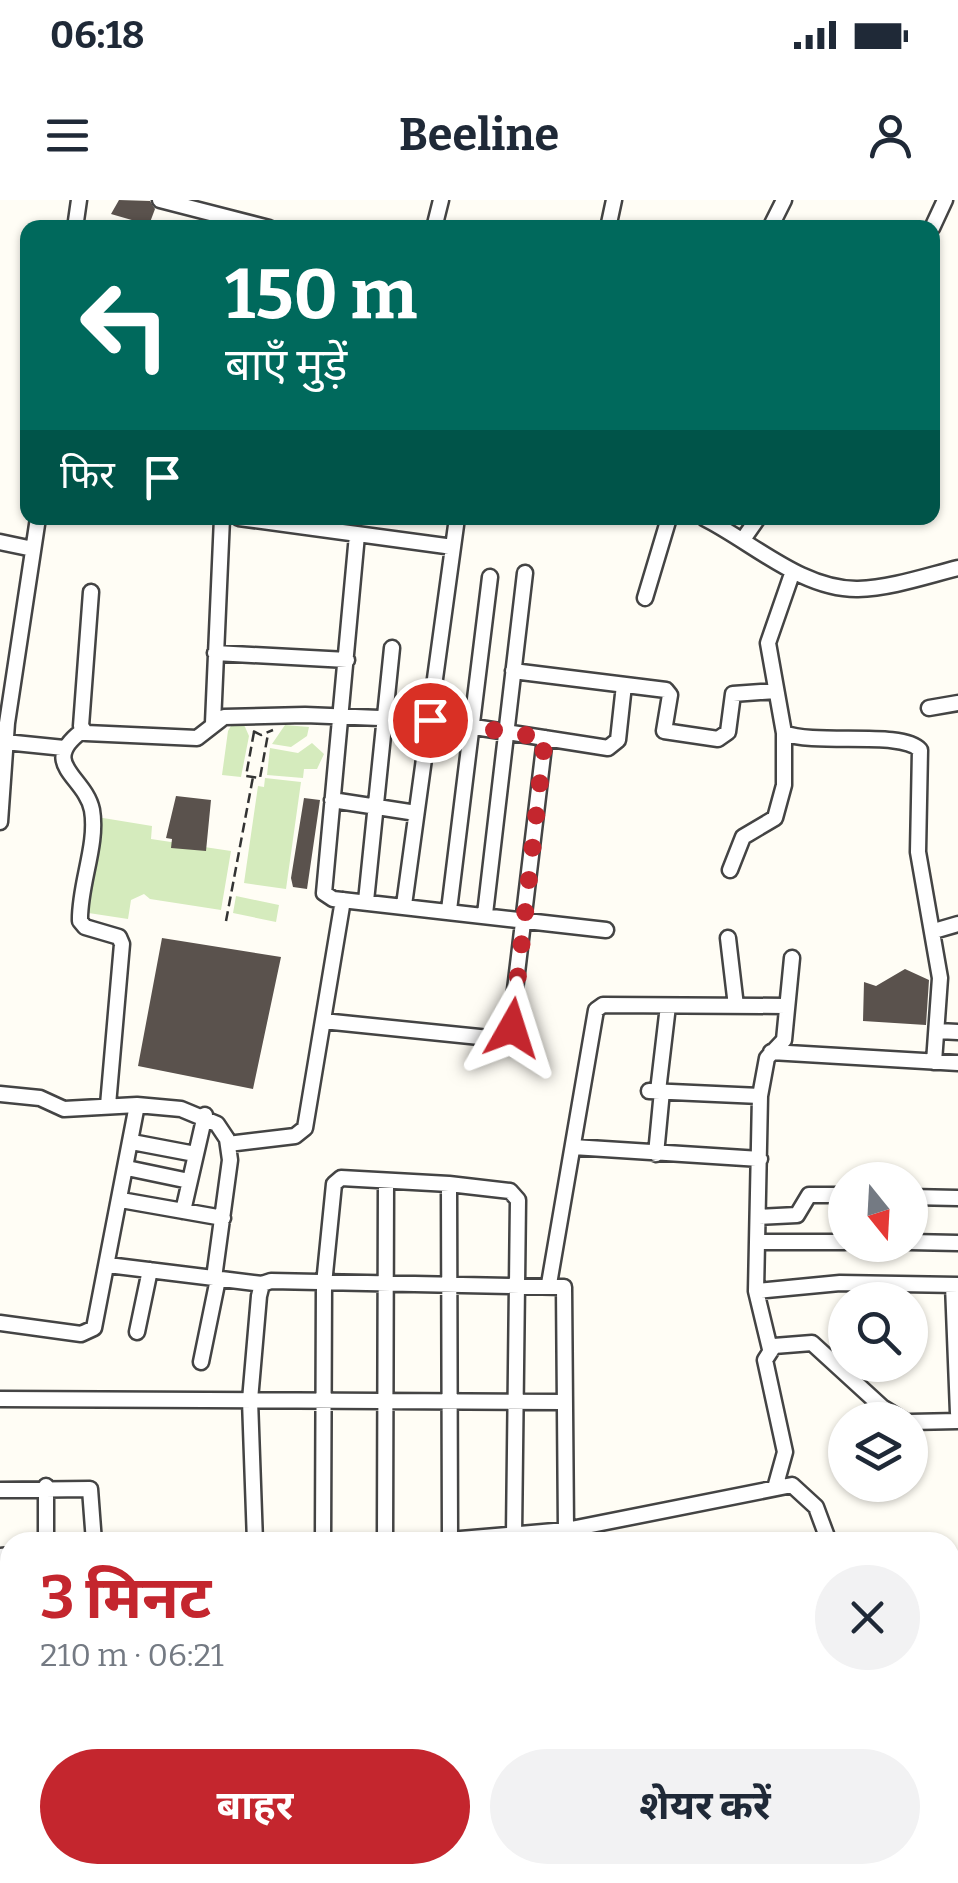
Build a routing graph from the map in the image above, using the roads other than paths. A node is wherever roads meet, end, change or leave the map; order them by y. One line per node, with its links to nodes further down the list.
1 (160, 200): 2 (street)
2 (238, 220)
3 (37, 525): 14 (street)
4 (222, 525): 22 (street)
5 (342, 525): 10 (street)
6 (456, 525): 13 (street)
7 (667, 525): 20 (street)
8 (718, 525): 11 (street)
9 (753, 525): 11 (street)
10 (358, 535): 13 (street); 23 (street)
11 (744, 538): 16 (street)
12 (0, 542): 14 (street)
13 (453, 547): 31 (street)
14 (32, 549): 38 (street)
15 (958, 568): 16 (street)
16 (792, 570): 26 (street)
17 (525, 574): 24 (street)
18 (490, 577): 33 (street)
19 (91, 592): 34 (street)
20 (645, 598)
21 (392, 648): 30 (street)
22 (214, 653): 23 (street); 32 (street)
23 (347, 660): 29 (street)
24 (513, 671): 25 (street); 35 (street)
25 (624, 685): 26 (street); 37 (street)
26 (776, 691): 36 (street)
27 (958, 702): 28 (street)
28 (929, 708)
29 (340, 719): 30 (street); 32 (street); 40 (street)
30 (386, 720): 31 (street); 41 (street)
31 (430, 720): 33 (street); 42 (street)
32 (212, 723): 34 (street)
33 (470, 726): 35 (street); 48 (street)
34 (82, 731): 39 (street)
35 (508, 732): 37 (street); 49 (street)
36 (784, 733): 44 (street); 53 (street)
37 (545, 738): 50 (street)
38 (3, 746): 39 (street); 43 (street)
39 (64, 748): 69 (street)
40 (332, 800): 41 (street); 45 (street)
41 (378, 807): 42 (street); 46 (street)
42 (416, 813): 47 (street)
43 (0, 822)
44 (730, 870)
45 (343, 900): 46 (street); 59 (street)
46 (366, 901): 47 (street)
47 (404, 905): 48 (street)
48 (449, 910): 49 (street)
49 (485, 914): 50 (street)
50 (525, 920): 52 (street); 59 (street)
51 (958, 924): 53 (street)
52 (606, 930)
53 (934, 931): 60 (street)
54 (728, 938): 57 (street)
55 (792, 958): 58 (street)
56 (668, 1006): 57 (street); 65 (street); 73 (street)
57 (736, 1006): 58 (street)
58 (786, 1006): 62 (street)
59 (323, 1022): 72 (street)
60 (938, 1031): 61 (street); 63 (street)
61 (958, 1032)
62 (771, 1052): 63 (street); 67 (street)
63 (934, 1062): 64 (street)
64 (958, 1064)
65 (656, 1091): 67 (street); 75 (street)
66 (0, 1094): 69 (street)
67 (760, 1096): 76 (street)
68 (137, 1105): 69 (street); 70 (street); 71 (street)
69 (108, 1106)
70 (205, 1115): 72 (street); 74 (street)
71 (132, 1142): 74 (street); 77 (street)
72 (228, 1144): 86 (street)
73 (572, 1148): 75 (street); 100 (street)
74 (194, 1154): 78 (street)
75 (656, 1154): 76 (street)
76 (760, 1159): 87 (street)
77 (128, 1168): 78 (street); 84 (street)
78 (189, 1181): 85 (street)
79 (386, 1181): 80 (street); 95 (street); 97 (street)
80 (449, 1184): 98 (street); 99 (street)
81 (828, 1196): 87 (street)
82 (928, 1198): 83 (street)
83 (958, 1198)
84 (120, 1200): 85 (street); 92 (street)
85 (183, 1211): 86 (street)
86 (223, 1218): 94 (street)
87 (759, 1218): 88 (street)
88 (758, 1242): 89 (street); 102 (street)
89 (828, 1242)
90 (928, 1242): 91 (street)
91 (958, 1242)
92 (108, 1265): 93 (street); 103 (street)
93 (150, 1270): 94 (street); 104 (street)
94 (216, 1278): 96 (street); 106 (street)
95 (386, 1282): 97 (street); 98 (street); 110 (street)
96 (262, 1284): 97 (street); 109 (street)
97 (324, 1284): 107 (street)
98 (448, 1284): 99 (street); 111 (street)
99 (516, 1284): 100 (street); 112 (street)
100 (549, 1284): 113 (street)
101 (956, 1285): 102 (street); 115 (street)
102 (756, 1291): 105 (street)
103 (0, 1323)
104 (137, 1332)
105 (770, 1348): 114 (street); 119 (street)
106 (201, 1362)
107 (324, 1398): 109 (street); 110 (street); 125 (street)
108 (0, 1399): 109 (street)
109 (250, 1400): 124 (street)
110 (386, 1401): 111 (street); 126 (street)
111 (450, 1402): 112 (street); 127 (street)
112 (516, 1402): 113 (street); 128 (street)
113 (564, 1402): 121 (street)
114 (876, 1402)
115 (958, 1413)
116 (928, 1421): 117 (street)
117 (958, 1422)
118 (46, 1486): 120 (street); 122 (street); 123 (street)
119 (775, 1488): 121 (street); 130 (street)
120 (0, 1490)
121 (566, 1530): 129 (street)
122 (46, 1532)
123 (93, 1532)
124 (255, 1532)
125 (324, 1532)
126 (385, 1532)
127 (450, 1532)
128 (514, 1532)
129 (545, 1532)
130 (825, 1532)

